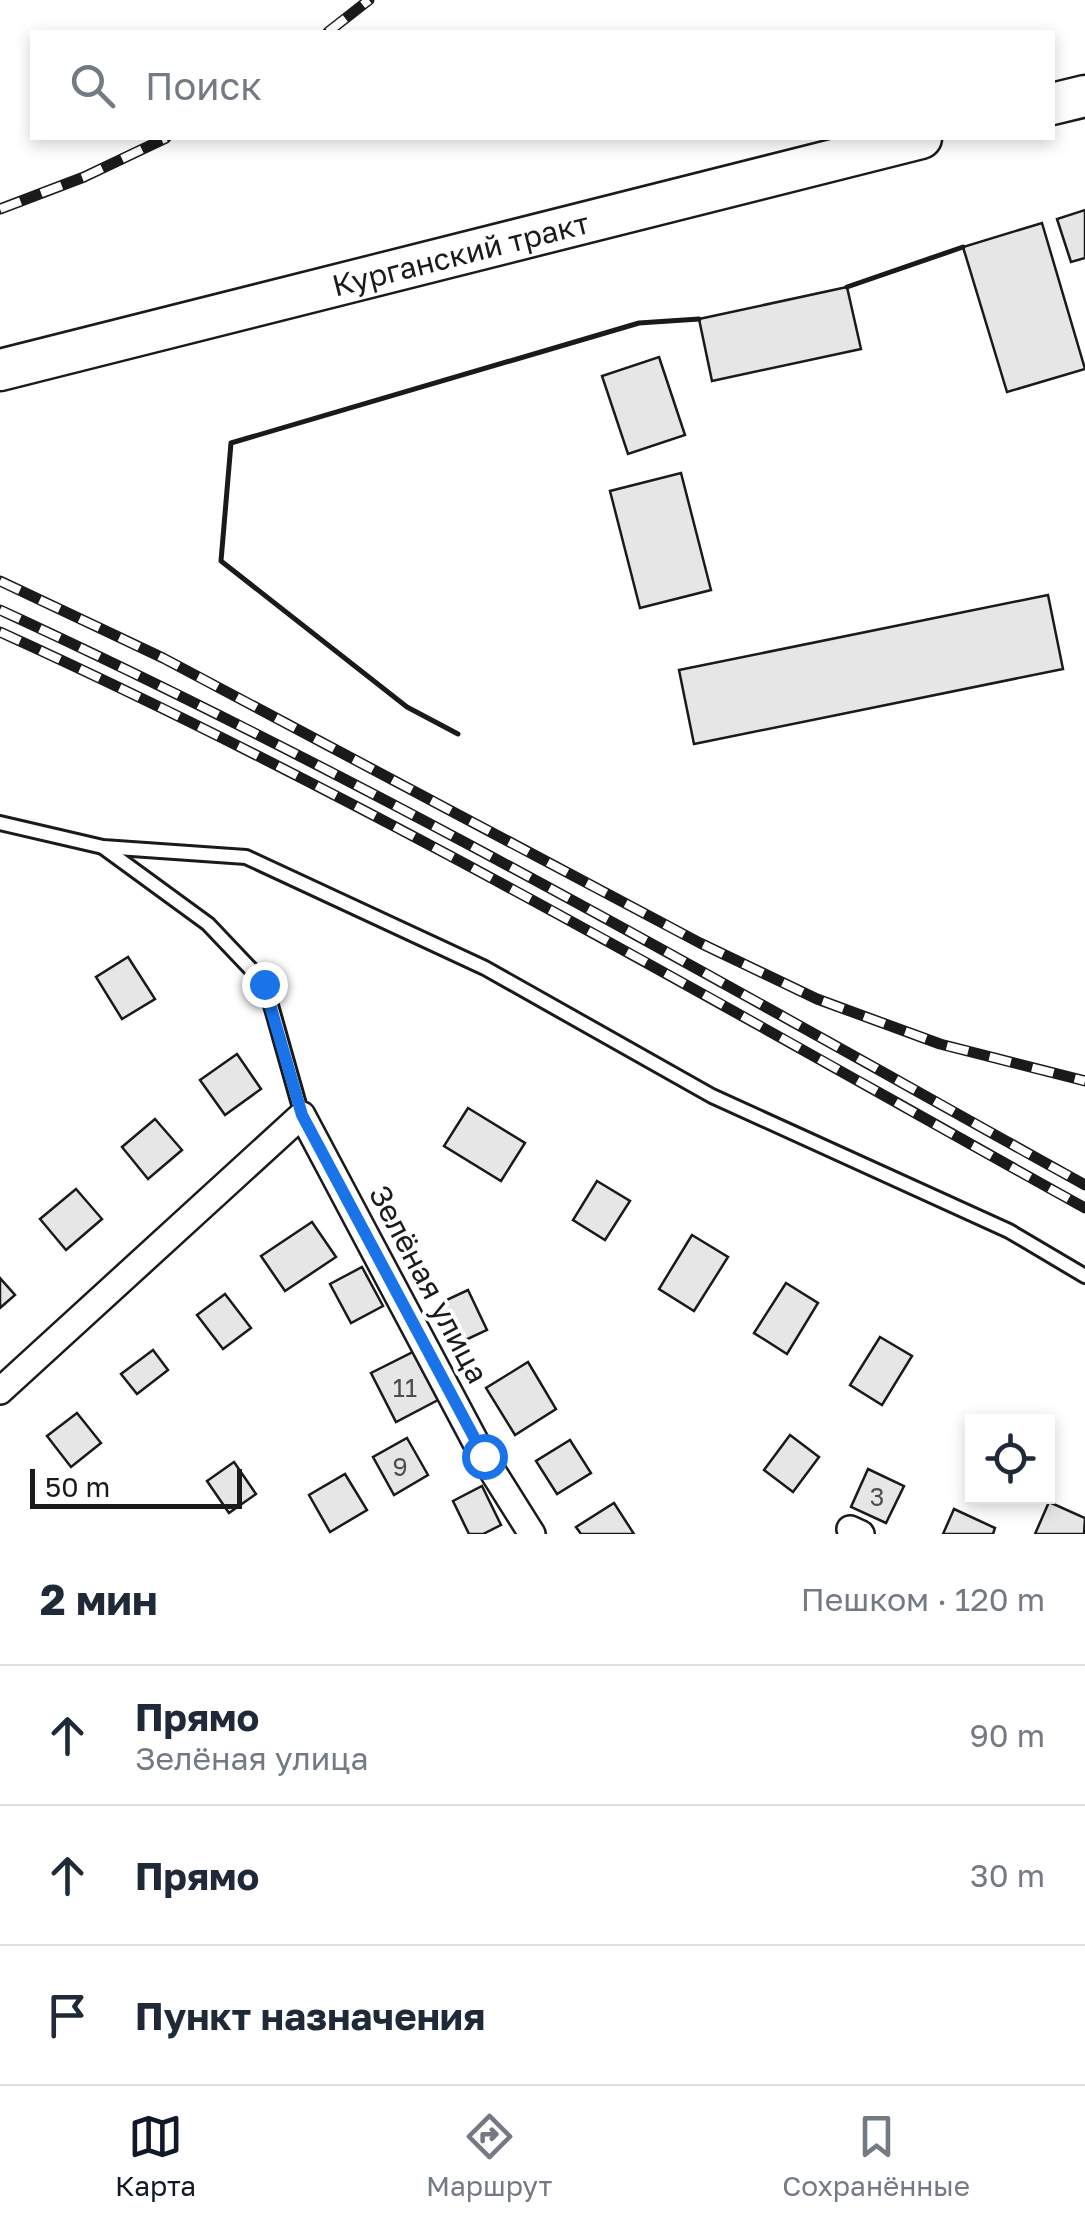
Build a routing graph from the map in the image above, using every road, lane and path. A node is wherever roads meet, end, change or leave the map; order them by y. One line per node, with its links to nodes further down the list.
1 (1085, 96): 2 (main road)
2 (1055, 103)
3 (913, 140): 4 (main road, Курганский тракт)
4 (0, 370)
5 (0, 823): 6 (lane)
6 (103, 847): 7 (lane); 8 (lane)
7 (302, 1115): 9 (street); 10 (street, Зелёная улица)
8 (1085, 1276)
9 (0, 1392)
10 (532, 1534)

